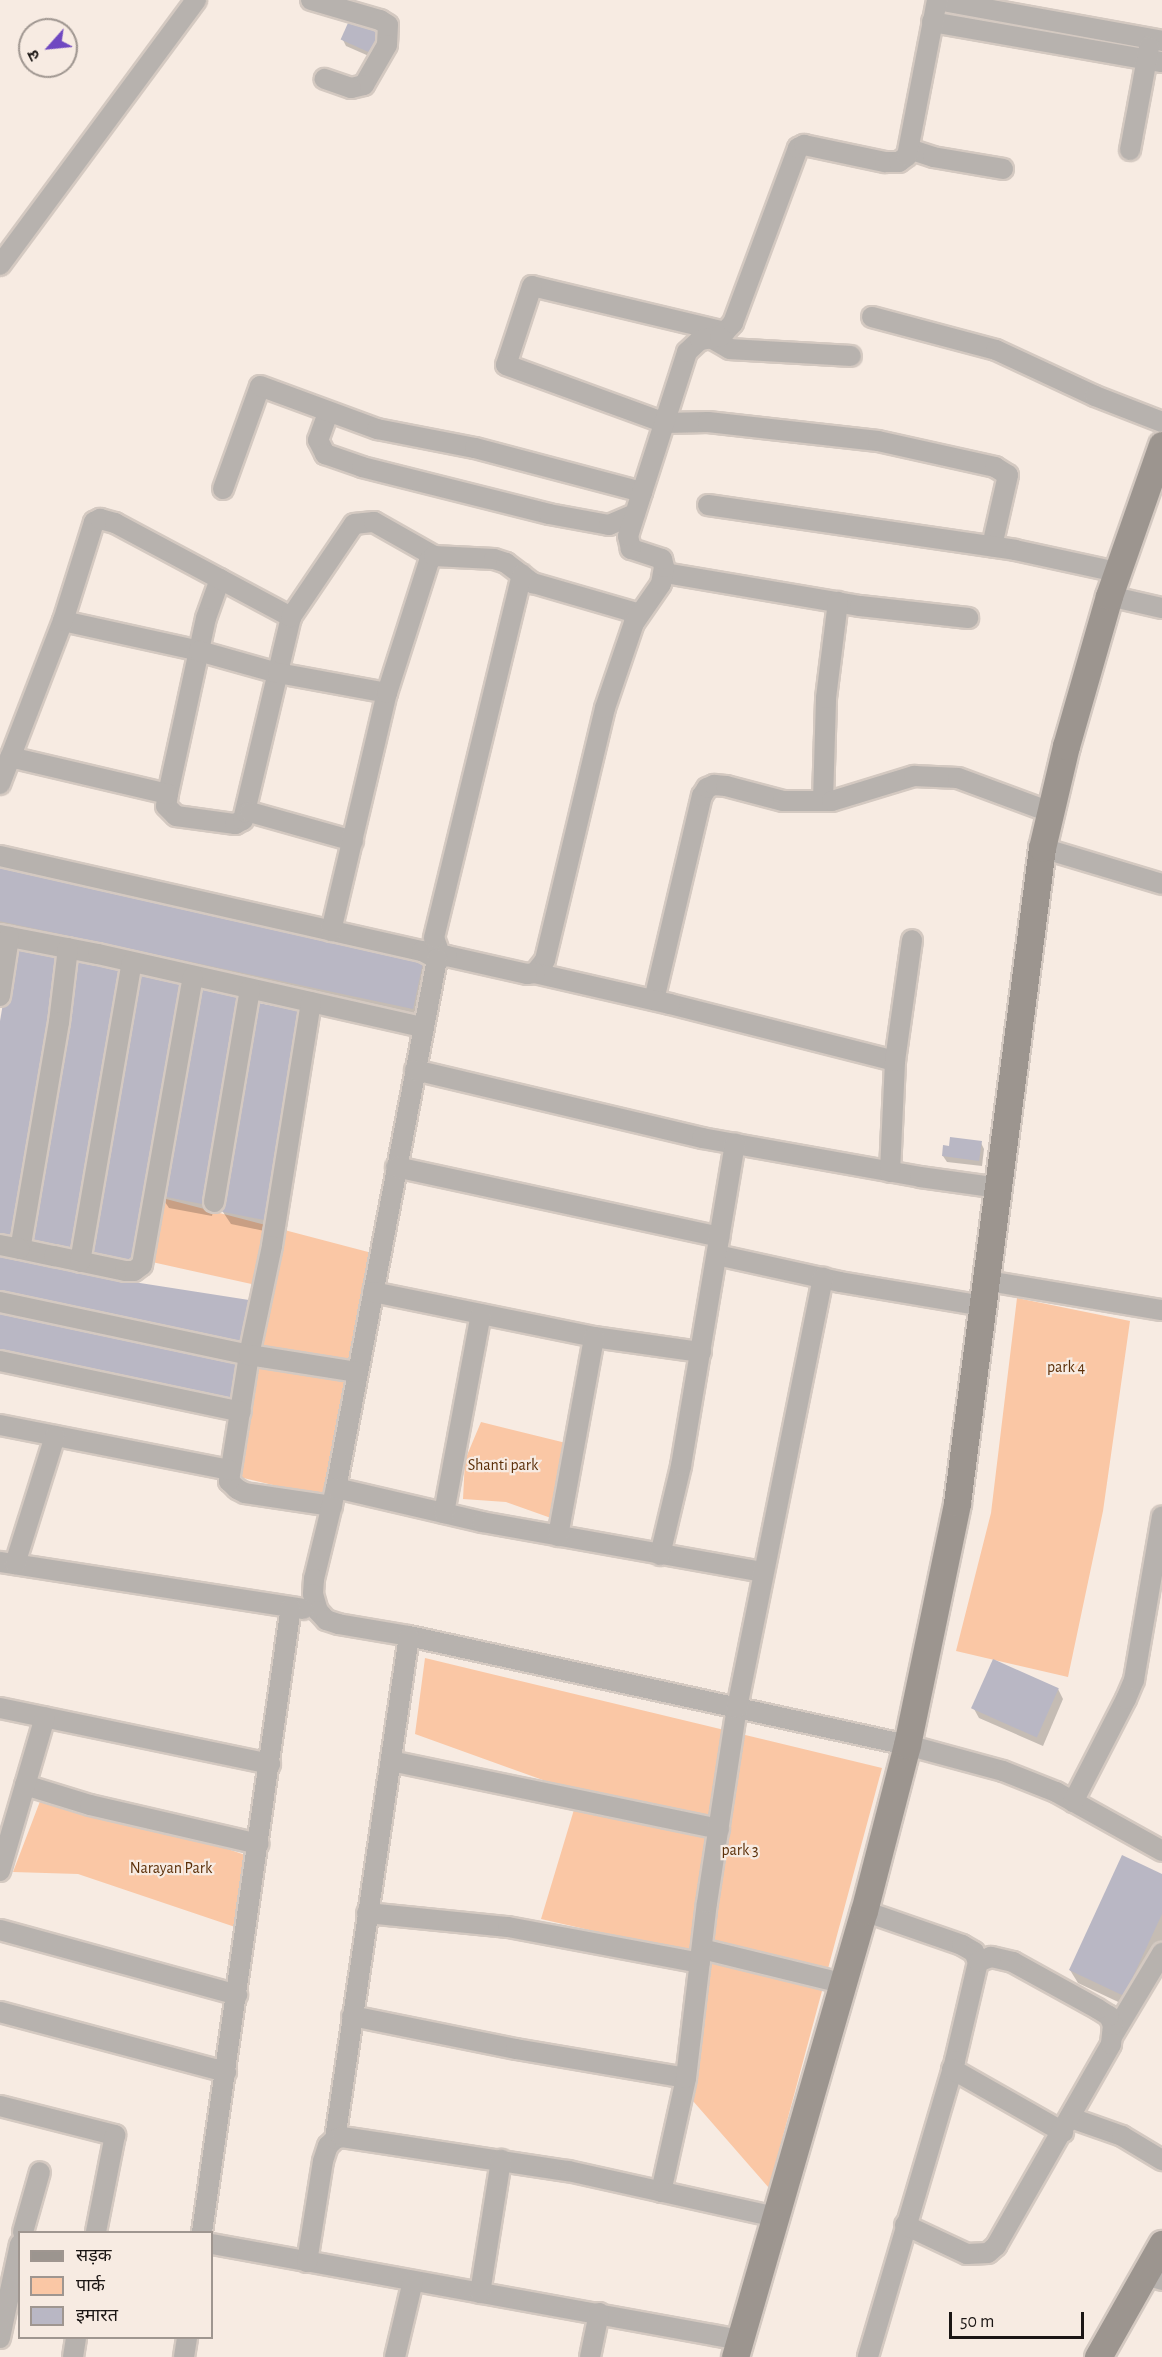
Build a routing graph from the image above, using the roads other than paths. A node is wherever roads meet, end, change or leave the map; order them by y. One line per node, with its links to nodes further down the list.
1 (196, 0): 10 (street)
2 (311, 0): 6 (street)
3 (937, 0): 4 (street); 5 (street)
4 (932, 22): 5 (street); 7 (street)
5 (1153, 50): 8 (street)
6 (325, 79)
7 (909, 148): 9 (street); 12 (street)
8 (1130, 150)
9 (1003, 169)
10 (0, 265)
11 (872, 317): 15 (street)
12 (719, 335): 13 (street); 16 (street); 16 (street)
13 (851, 356)
14 (328, 413): 18 (street); 19 (street); 21 (street)
15 (1162, 422)
16 (665, 423): 19 (street); 22 (street)
17 (1160, 460): 27 (street)
18 (223, 489)
19 (642, 492): 21 (street)
20 (708, 505): 22 (street)
21 (635, 514): 25 (street)
22 (992, 546): 27 (street)
23 (434, 556): 24 (street); 31 (street); 36 (street)
24 (522, 575): 30 (street); 51 (street)
25 (663, 575): 28 (street); 30 (street)
26 (220, 579): 31 (street); 33 (street); 34 (street)
27 (1113, 584): 29 (street); 41 (street)
28 (838, 602): 32 (street); 40 (street)
29 (1162, 608)
30 (640, 614): 53 (street)
31 (291, 617): 35 (street)
32 (968, 618)
33 (63, 621): 34 (street); 37 (street)
34 (199, 651): 35 (street); 39 (street)
35 (278, 673): 36 (street); 42 (street)
36 (387, 693): 43 (street)
37 (10, 757): 38 (street); 39 (street)
38 (0, 784)
39 (168, 794): 42 (street)
40 (823, 801): 41 (street); 57 (street)
41 (1050, 812): 44 (street)
42 (246, 813): 43 (street)
43 (353, 841): 47 (street)
44 (1042, 848): 46 (street); 65 (street)
45 (0, 856): 47 (street)
46 (1162, 884)
47 (332, 931): 51 (street)
48 (4, 936): 50 (street); 56 (street)
49 (912, 940): 60 (street)
50 (68, 948): 52 (street); 69 (street)
51 (439, 958): 53 (street); 59 (street)
52 (132, 962): 54 (street); 70 (street)
53 (535, 974): 57 (street)
54 (193, 976): 55 (street); 70 (street)
55 (250, 989): 58 (street); 66 (street)
56 (0, 996)
57 (654, 1000): 60 (street)
58 (311, 1002): 59 (street); 79 (street)
59 (423, 1027): 61 (street)
60 (896, 1061): 64 (street)
61 (415, 1070): 62 (street); 63 (street)
62 (735, 1143): 64 (street); 68 (street)
63 (396, 1167): 68 (street); 72 (street)
64 (890, 1172): 65 (street)
65 (999, 1188): 73 (street)
66 (214, 1202)
67 (0, 1245): 69 (street)
68 (718, 1246): 71 (street); 78 (street)
69 (20, 1249): 70 (street)
70 (80, 1262)
71 (823, 1278): 73 (street); 92 (street)
72 (373, 1292): 76 (street); 81 (street)
73 (986, 1293): 75 (street); 100 (street)
74 (0, 1302): 79 (street)
75 (1162, 1310)
76 (482, 1314): 77 (street); 87 (street)
77 (594, 1338): 78 (street); 89 (street)
78 (701, 1352): 90 (street)
79 (249, 1355): 81 (street); 82 (street)
80 (0, 1361): 82 (street)
81 (358, 1372): 86 (street)
82 (241, 1412): 85 (street)
83 (0, 1425): 84 (street)
84 (54, 1436): 85 (street); 91 (street)
85 (230, 1470): 86 (street)
86 (334, 1497): 87 (street); 95 (street)
87 (444, 1513): 89 (street)
88 (1162, 1516): 93 (street)
89 (558, 1536): 90 (street)
90 (660, 1555): 92 (street)
91 (8, 1563): 94 (street)
92 (763, 1572): 98 (street)
93 (1156, 1585): 104 (street)
94 (291, 1607): 95 (street); 102 (street)
95 (318, 1611): 96 (street)
96 (409, 1636): 98 (street); 101 (street)
97 (0, 1708): 99 (street)
98 (737, 1708): 100 (street); 105 (street)
99 (45, 1717): 102 (street); 103 (street)
100 (907, 1745): 104 (street); 109 (street)
101 (391, 1761): 105 (street); 110 (street)
102 (270, 1764): 106 (street)
103 (25, 1785): 106 (street); 108 (street)
104 (1073, 1802): 107 (street)
105 (718, 1829): 113 (street)
106 (259, 1844): 116 (street)
107 (1162, 1851)
108 (0, 1870)
109 (864, 1911): 114 (street); 115 (street)
110 (367, 1913): 113 (street); 118 (street)
111 (0, 1930): 116 (street)
112 (1162, 1953): 119 (street)
113 (701, 1956): 115 (street); 122 (street)
114 (978, 1962): 119 (street); 120 (street)
115 (842, 1983): 130 (street)
116 (237, 1995): 121 (street)
117 (0, 2012): 121 (street)
118 (352, 2016): 122 (street); 125 (street)
119 (1113, 2035): 124 (street)
120 (952, 2068): 124 (street); 131 (street)
121 (226, 2072): 134 (street)
122 (686, 2078): 129 (street)
123 (0, 2106): 133 (street)
124 (1067, 2125): 127 (street); 131 (street)
125 (335, 2139): 126 (street); 138 (street)
126 (501, 2160): 129 (street); 141 (street)
127 (1162, 2160)
128 (40, 2172): 132 (street)
129 (661, 2192): 130 (street)
130 (775, 2217): 146 (street)
131 (905, 2225): 151 (street)
132 (23, 2231)
133 (96, 2231)
134 (202, 2231)
135 (213, 2244): 138 (street)
136 (1162, 2244): 139 (street)
137 (18, 2253): 143 (street)
138 (307, 2262): 140 (street)
139 (1153, 2277): 152 (street)
140 (413, 2281): 141 (street); 149 (street)
141 (480, 2293): 142 (street)
142 (599, 2313): 146 (street); 150 (street)
143 (0, 2338)
144 (76, 2339): 147 (street)
145 (187, 2339): 148 (street)
146 (737, 2348)
147 (73, 2357)
148 (184, 2357)
149 (396, 2357)
150 (590, 2357)
151 (868, 2357)
152 (1098, 2357)

